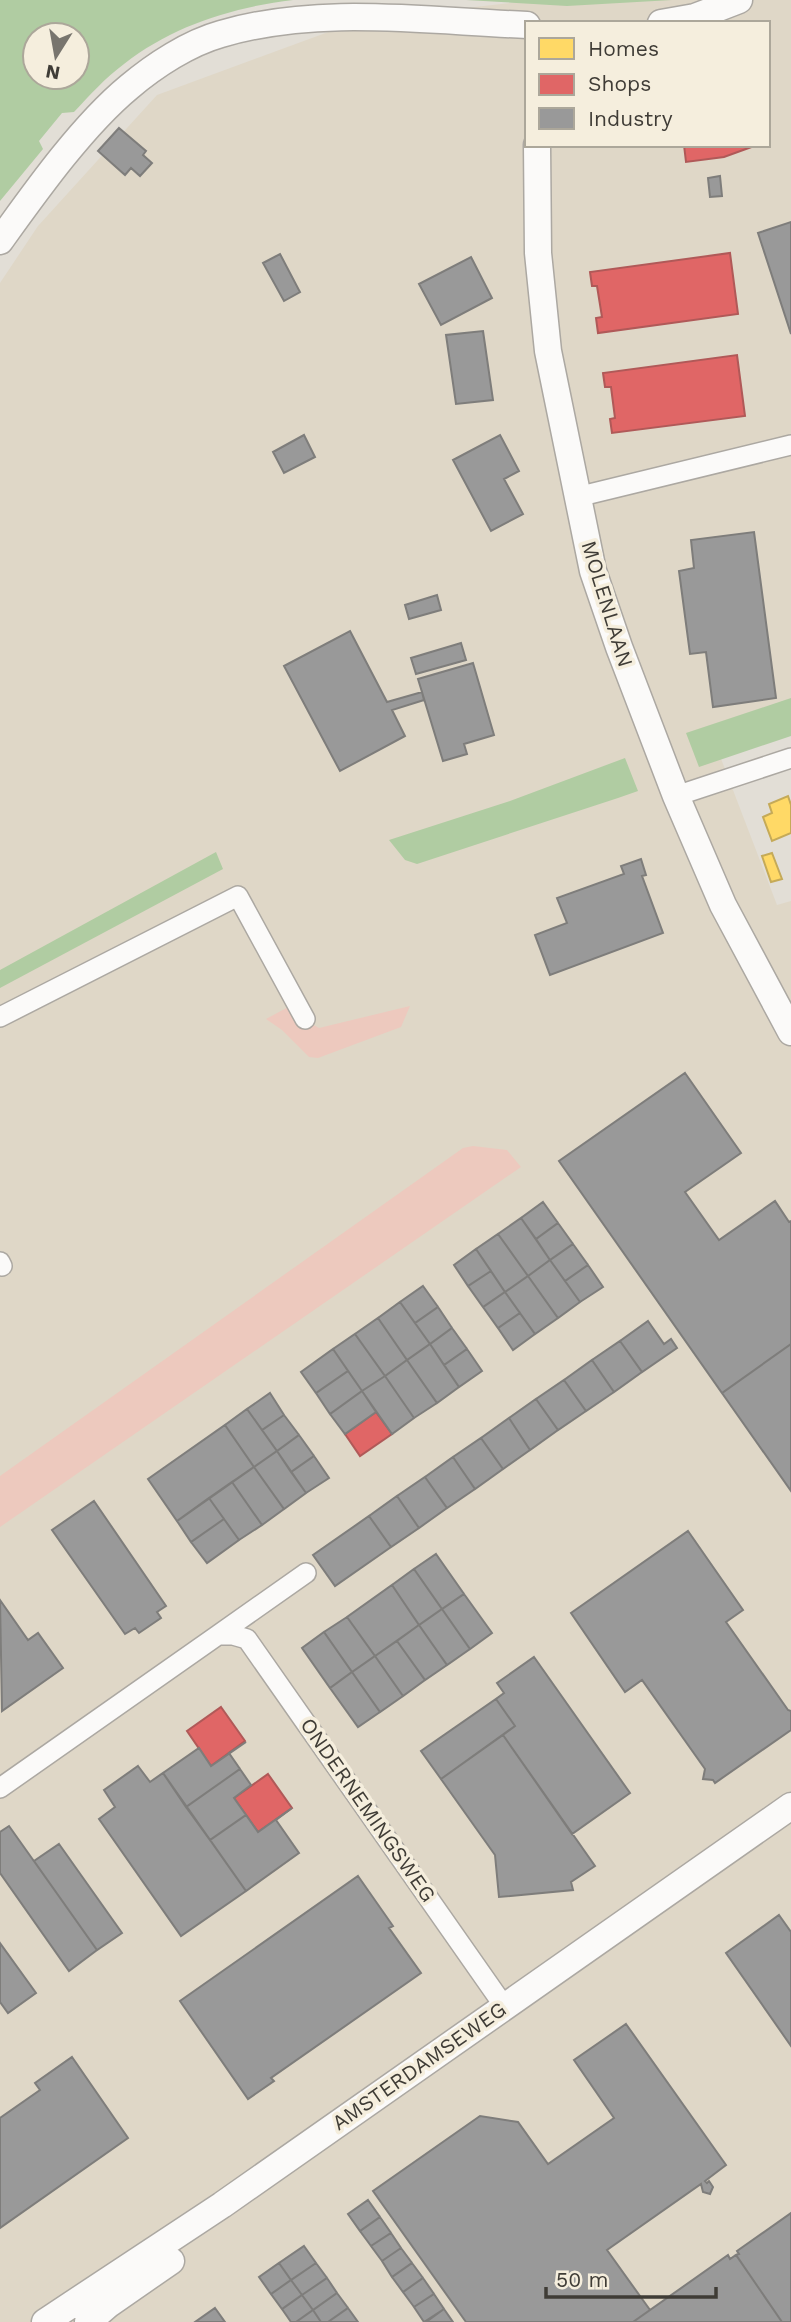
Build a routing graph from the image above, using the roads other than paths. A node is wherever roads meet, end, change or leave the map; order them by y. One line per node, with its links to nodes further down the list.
1 (739, 0): 2 (street)
2 (673, 21)
3 (525, 25): 5 (street)
4 (537, 147): 7 (street, MOLENLAAN)
5 (0, 241)
6 (791, 445): 7 (street)
7 (577, 497): 9 (street, MOLENLAAN)
8 (791, 758): 9 (street)
9 (676, 796): 12 (street, MOLENLAAN)
10 (0, 1017): 11 (street)
11 (306, 1019)
12 (791, 1032)
13 (306, 1573): 14 (street)
14 (218, 1636): 15 (street); 18 (street, ONDERNEMINGSWEG)
15 (0, 1788)
16 (791, 1806): 18 (street, AMSTERDAMSEWEG)
17 (791, 1826): 20 (street, AMSTERDAMSEWEG)
18 (504, 2006): 19 (street, AMSTERDAMSEWEG)
19 (45, 2322)
20 (88, 2322)

